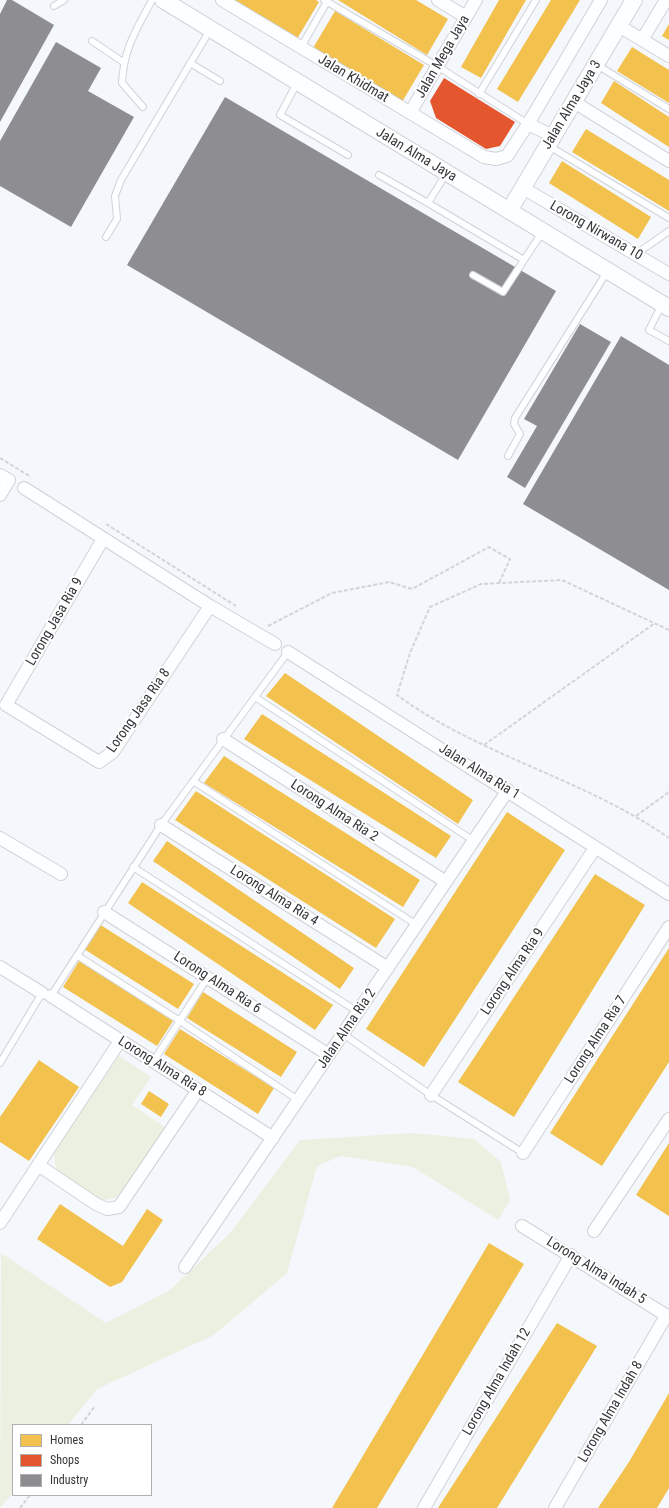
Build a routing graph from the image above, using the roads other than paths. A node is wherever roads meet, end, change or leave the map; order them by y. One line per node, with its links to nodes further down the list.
1 (64, 0): 12 (lane)
2 (152, 0): 20 (lane)
3 (222, 0): 18 (street, Jalan Khidmat)
4 (438, 0): 13 (street)
5 (476, 0): 13 (street, Jalan Mega Jaya)
6 (536, 0): 26 (lane)
7 (601, 0): 31 (street, Jalan Alma Jaya 3)
8 (634, 0): 14 (street, Jalan Alma Jaya 3)
9 (666, 0): 16 (street)
10 (326, 1): 18 (lane); 23 (lane)
11 (169, 2): 15 (street, Jalan Alma Jaya)
12 (54, 6)
13 (466, 17): 23 (street, Jalan Mega Jaya)
14 (619, 26): 16 (street); 22 (street, Jalan Alma Jaya 3)
15 (210, 30): 21 (lane); 25 (street, Jalan Alma Jaya)
16 (642, 40): 19 (street)
17 (92, 41): 20 (lane)
18 (301, 47): 30 (street, Jalan Khidmat)
19 (669, 56)
20 (123, 62): 28 (lane)
21 (190, 63): 24 (lane); 44 (lane)
22 (596, 64): 27 (street, Jalan Alma Jaya 3); 29 (lane)
23 (437, 66): 26 (lane); 30 (street, Jalan Mega Jaya)
24 (220, 81)
25 (297, 83): 33 (lane); 37 (street, Jalan Alma Jaya)
26 (479, 94): 31 (lane)
27 (574, 102): 32 (street, Jalan Alma Jaya 3); 35 (street)
28 (143, 107)
29 (669, 109)
30 (410, 113): 34 (street, Jalan Khidmat)
31 (528, 124): 32 (street); 34 (street, Jalan Alma Jaya 3)
32 (551, 140): 38 (street, Jalan Alma Jaya 3); 41 (lane)
33 (348, 155)
34 (484, 157)
35 (669, 161)
36 (379, 174): 39 (lane)
37 (446, 174): 39 (lane); 40 (street, Jalan Alma Jaya)
38 (523, 188): 40 (street, Jalan Alma Jaya 3); 45 (street, Lorong Nirwana 10)
39 (428, 203): 46 (lane)
40 (509, 211): 42 (street, Jalan Alma Jaya)
41 (669, 218)
42 (543, 231): 46 (lane); 47 (street, Jalan Alma Jaya)
43 (669, 231): 45 (lane)
44 (106, 237)
45 (636, 254): 48 (street, Lorong Nirwana 10)
46 (524, 260): 49 (lane)
47 (608, 271): 50 (street, Jalan Alma Jaya); 52 (lane)
48 (669, 274)
49 (472, 275)
50 (666, 306): 51 (lane)
51 (669, 341)
52 (508, 456)
53 (5, 477): 55 (street)
54 (24, 488): 56 (street)
55 (0, 495)
56 (103, 539): 57 (street); 61 (street, Lorong Jasa Ria 9)
57 (210, 606): 58 (street); 61 (street, Lorong Jasa Ria 8)
58 (275, 644)
59 (288, 652): 60 (lane); 64 (street, Jalan Alma Ria 1)
60 (255, 697): 62 (lane); 67 (lane)
61 (3, 706)
62 (223, 739): 63 (lane); 71 (street, Lorong Alma Ria 2)
63 (192, 781): 65 (lane); 74 (lane)
64 (508, 790): 67 (street, Jalan Alma Ria 2); 68 (street, Jalan Alma Ria 1)
65 (161, 825): 69 (lane); 78 (street, Lorong Alma Ria 4)
66 (0, 838): 70 (street)
67 (474, 841): 71 (street, Jalan Alma Ria 2)
68 (595, 848): 72 (street, Jalan Alma Ria 1); 89 (street, Lorong Alma Ria 9)
69 (133, 867): 73 (lane); 81 (lane)
70 (61, 874)
71 (446, 882): 74 (street, Jalan Alma Ria 2)
72 (669, 894)
73 (104, 912): 76 (lane); 79 (street, Lorong Alma Ria 6)
74 (417, 925): 78 (street, Jalan Alma Ria 2)
75 (669, 927): 93 (street, Lorong Alma Ria 7)
76 (78, 956): 80 (lane); 82 (lane)
77 (0, 967): 80 (street, Lorong Alma Ria 8)
78 (388, 968): 81 (street, Jalan Alma Ria 2)
79 (208, 977): 82 (lane); 85 (street, Lorong Alma Ria 6)
80 (46, 994): 84 (street, Lorong Alma Ria 8); 87 (lane)
81 (358, 1012): 83 (street, Jalan Alma Ria 2)
82 (180, 1021): 86 (lane); 90 (lane)
83 (343, 1034): 85 (street, Jalan Alma Ria 2); 89 (lane)
84 (120, 1041): 86 (street, Lorong Alma Ria 8); 94 (street)
85 (329, 1055): 90 (street, Jalan Alma Ria 2)
86 (153, 1062): 88 (street, Lorong Alma Ria 8)
87 (0, 1063)
88 (198, 1090): 92 (street, Lorong Alma Ria 8); 94 (street)
89 (431, 1095): 93 (lane)
90 (298, 1100): 92 (street, Jalan Alma Ria 2)
91 (669, 1119): 97 (street)
92 (273, 1138): 99 (street, Jalan Alma Ria 2)
93 (523, 1153)
94 (38, 1165): 95 (street)
95 (0, 1224)
96 (522, 1226): 98 (street, Lorong Alma Indah 5)
97 (594, 1231)
98 (571, 1255): 100 (street, Lorong Alma Indah 5); 101 (street, Lorong Alma Indah 12)
99 (185, 1267)
100 (668, 1316): 102 (street, Lorong Alma Indah 8)
101 (424, 1508)
102 (556, 1508)

